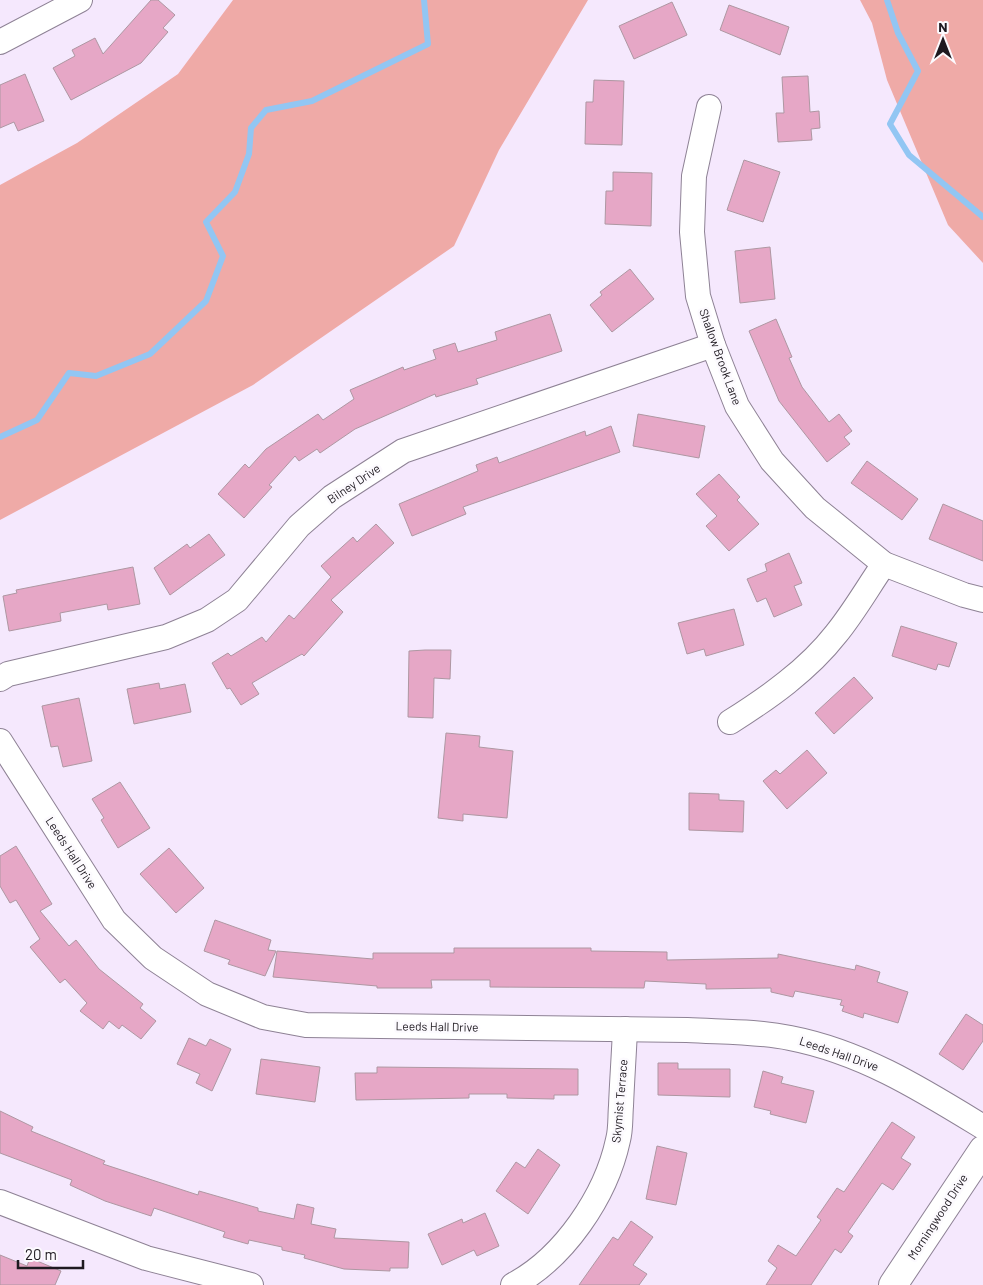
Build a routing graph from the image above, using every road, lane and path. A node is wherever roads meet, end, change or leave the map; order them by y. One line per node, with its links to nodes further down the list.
1 (80, 0): 2 (street)
2 (0, 42)
3 (709, 107): 4 (street, Shallow Brook Lane)
4 (713, 345): 5 (street, Shallow Brook Lane); 7 (street, Bilney Drive)
5 (884, 564): 6 (street, Shallow Brook Lane); 8 (street)
6 (983, 600)
7 (0, 679)
8 (730, 722)
9 (0, 741): 10 (street, Leeds Hall Drive)
10 (625, 1029): 11 (street, Leeds Hall Drive); 15 (street, Skymist Terrace)
11 (983, 1127)
12 (983, 1150): 16 (street, Morningwood Drive)
13 (0, 1202): 14 (street)
14 (251, 1285)
15 (514, 1285)
16 (894, 1285)

